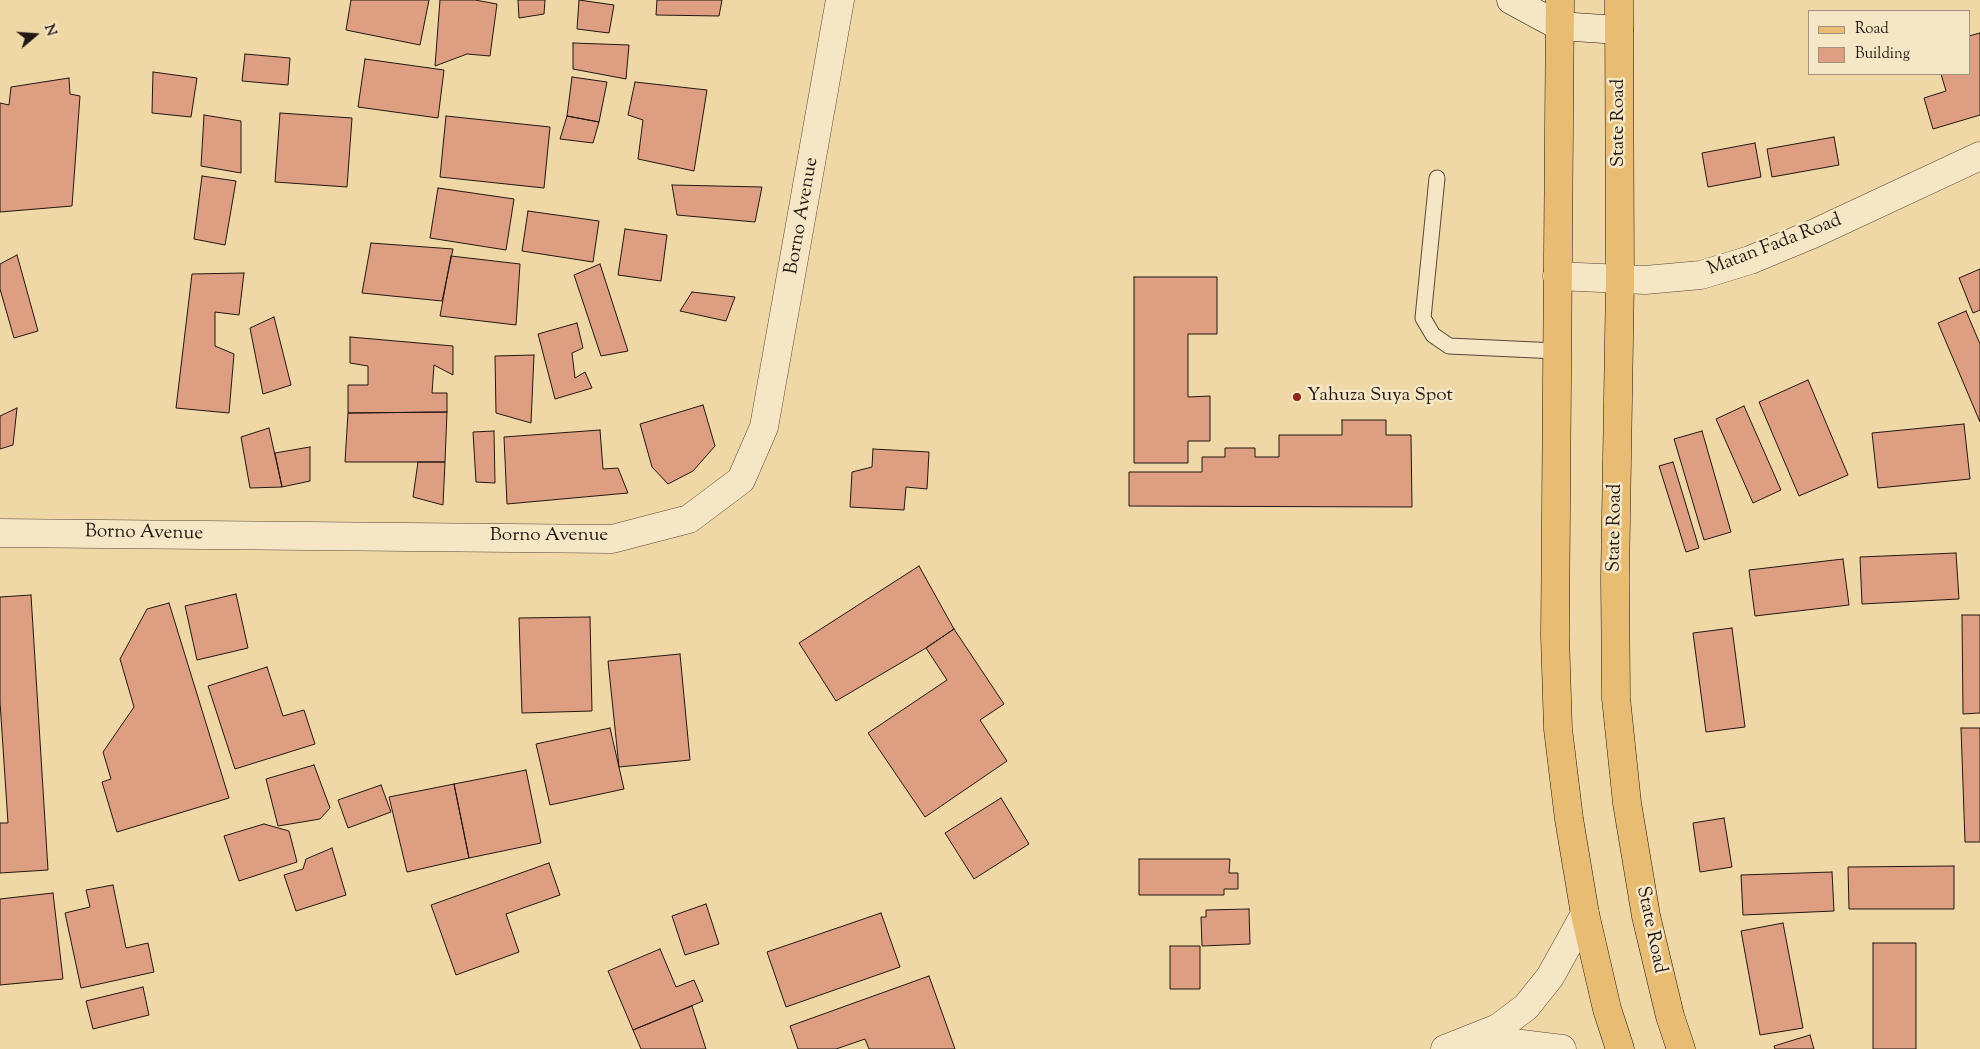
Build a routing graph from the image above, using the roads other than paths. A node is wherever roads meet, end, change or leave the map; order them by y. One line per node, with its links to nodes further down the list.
1 (840, 0): 11 (street, Borno Avenue)
2 (1510, 0): 4 (street)
3 (1619, 0): 5 (main road, State Road)
4 (1559, 13): 5 (street); 8 (main road)
5 (1620, 30): 9 (main road, State Road)
6 (1980, 156): 9 (street, Matan Fada Road)
7 (1437, 178): 10 (lane)
8 (1558, 276): 9 (street, Matan Fada Road); 10 (main road)
9 (1620, 280): 16 (main road, State Road)
10 (1557, 352): 12 (main road)
11 (0, 533)
12 (1585, 914): 13 (street); 15 (main road)
13 (1454, 1046): 14 (street)
14 (1562, 1049)
15 (1620, 1049)
16 (1681, 1049)

